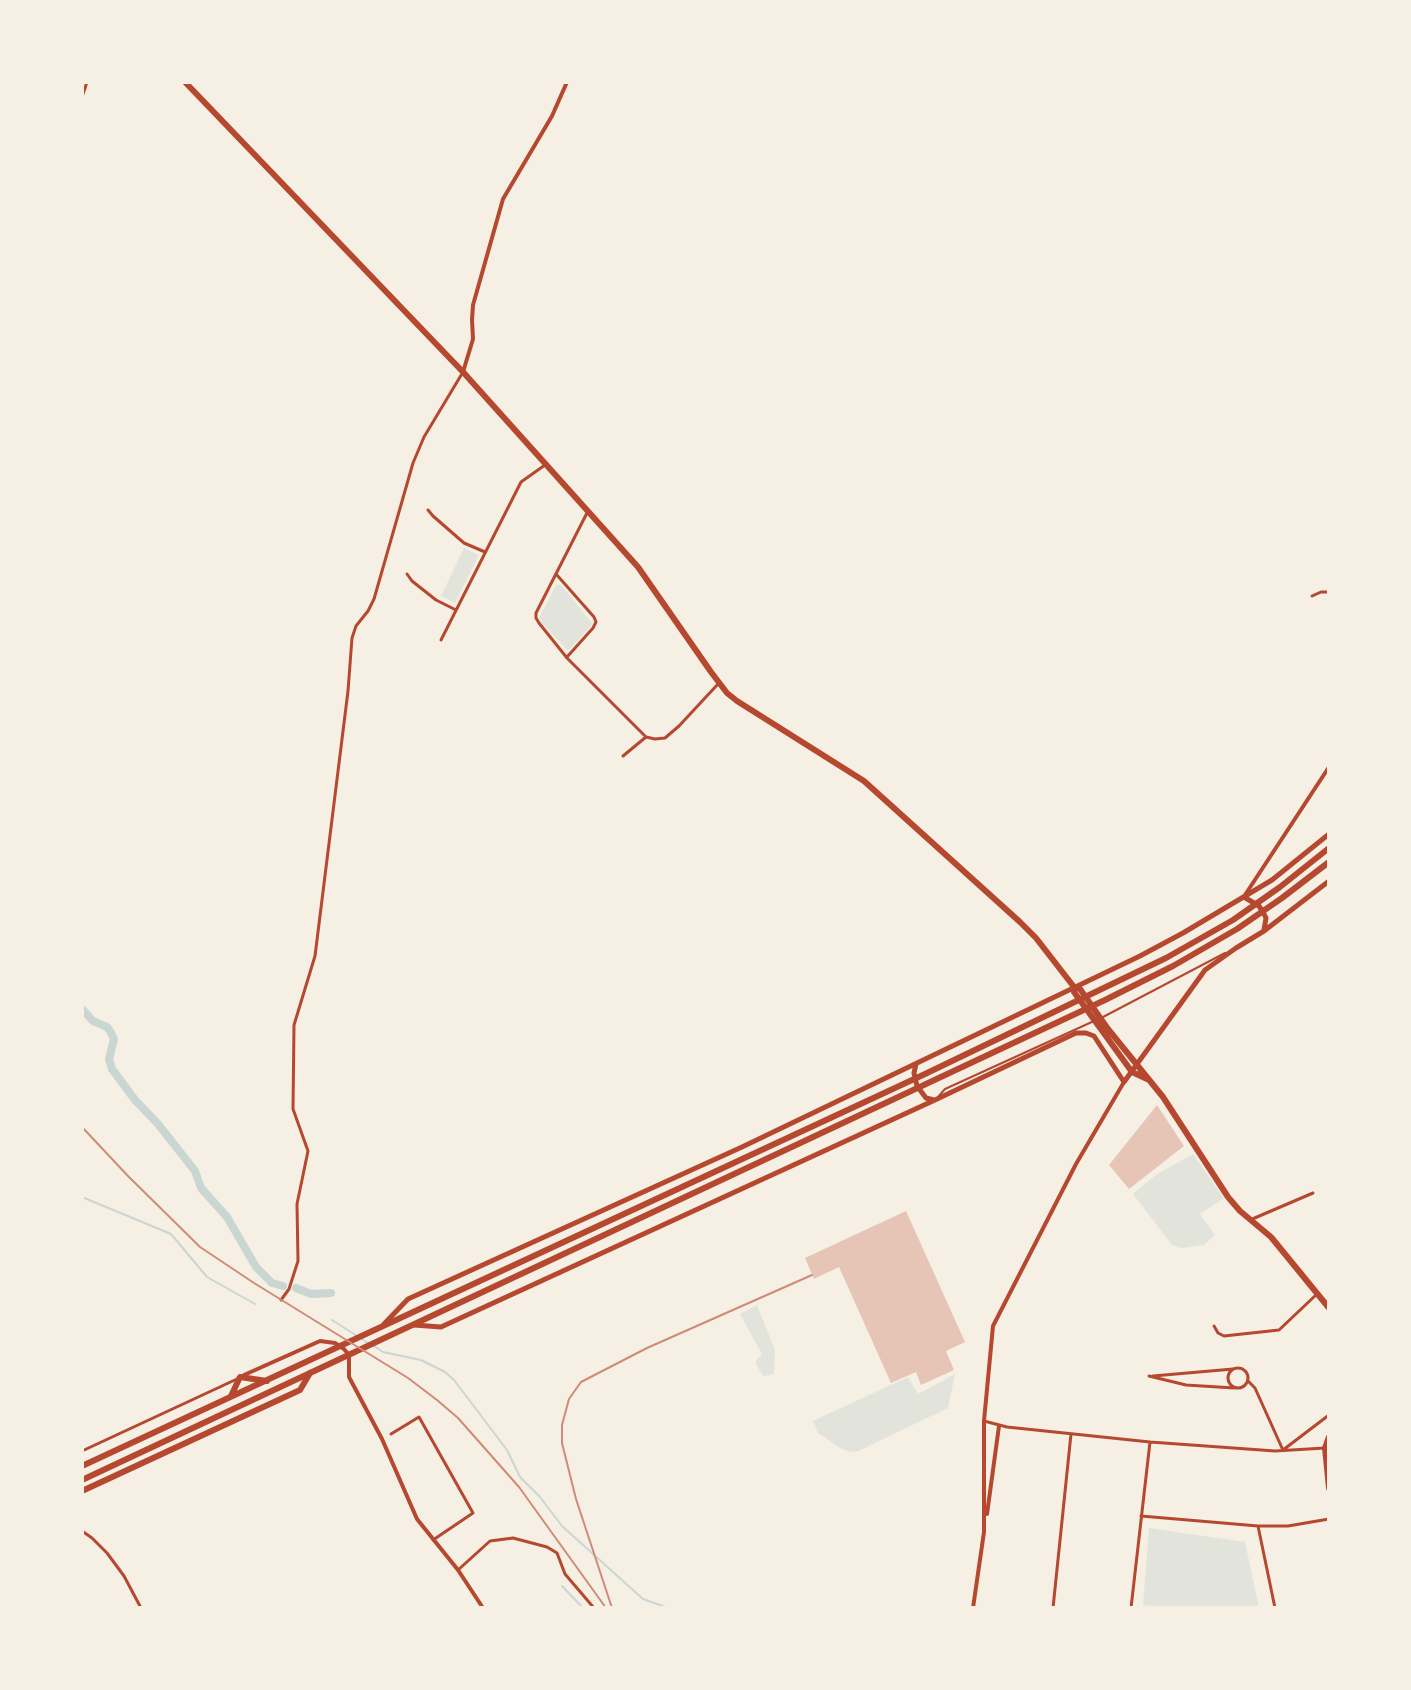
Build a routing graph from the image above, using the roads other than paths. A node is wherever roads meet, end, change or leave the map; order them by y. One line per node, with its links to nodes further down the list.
1 (87, 82): 4 (street)
2 (185, 82): 5 (main road)
3 (567, 82): 5 (street)
4 (82, 97)
5 (463, 372): 6 (main road); 39 (street)
6 (545, 465): 8 (main road); 9 (street)
7 (428, 510): 9 (street)
8 (588, 511): 11 (street); 17 (main road)
9 (485, 552): 14 (street)
10 (407, 574): 14 (street)
11 (556, 574): 16 (street); 16 (street)
12 (1329, 592): 13 (street)
13 (1312, 596)
14 (456, 610): 15 (street)
15 (441, 640)
16 (567, 658): 18 (street)
17 (719, 683): 18 (street); 28 (main road)
18 (646, 737): 19 (street)
19 (623, 756)
20 (1329, 767): 25 (street)
21 (1329, 834): 25 (main road)
22 (1329, 848): 43 (main road)
23 (1329, 862): 41 (main road)
24 (1329, 881): 26 (main road)
25 (1244, 897): 26 (main road); 28 (main road)
26 (1265, 928): 27 (main road)
27 (1236, 948): 31 (main road); 35 (lane)
28 (1076, 989): 29 (main road); 30 (main road)
29 (1105, 1031): 31 (main road); 32 (main road)
30 (917, 1063): 35 (main road); 43 (main road)
31 (1137, 1065): 32 (main road); 33 (main road)
32 (1132, 1072): 33 (main road); 34 (main road)
33 (1150, 1081): 37 (main road)
34 (1124, 1082): 35 (main road); 52 (street)
35 (935, 1100): 41 (main road)
36 (1313, 1193): 37 (street)
37 (1250, 1220): 38 (main road)
38 (1317, 1294): 40 (main road); 42 (street)
39 (281, 1300)
40 (1329, 1308)
41 (413, 1325): 45 (main road)
42 (1214, 1326)
43 (380, 1327): 47 (main road)
44 (1233, 1369): 48 (street); 49 (street); 49 (street)
45 (310, 1373): 62 (main road); 64 (main road)
46 (240, 1377): 47 (main road); 50 (main road); 60 (street); 70 (street)
47 (267, 1381): 50 (main road)
48 (1248, 1381): 49 (street); 59 (street)
49 (1234, 1388)
50 (230, 1397): 61 (main road)
51 (1329, 1415): 59 (street)
52 (984, 1421): 53 (street); 69 (street)
53 (999, 1426): 55 (street); 69 (street)
54 (391, 1434): 70 (street)
55 (1071, 1434): 57 (street); 76 (street)
56 (1329, 1437): 58 (main road)
57 (1150, 1442): 59 (street); 65 (street)
58 (1325, 1448): 59 (street); 63 (main road)
59 (1283, 1450)
60 (82, 1451)
61 (82, 1466)
62 (82, 1480)
63 (1329, 1488)
64 (82, 1491)
65 (1141, 1516): 67 (street); 77 (street)
66 (1329, 1519): 67 (street)
67 (1258, 1526): 78 (street)
68 (82, 1531): 72 (street)
69 (984, 1532): 75 (street)
70 (433, 1540): 71 (street)
71 (458, 1570): 73 (street); 74 (street)
72 (141, 1608)
73 (483, 1608)
74 (594, 1608)
75 (973, 1608)
76 (1053, 1608)
77 (1131, 1608)
78 (1275, 1608)

